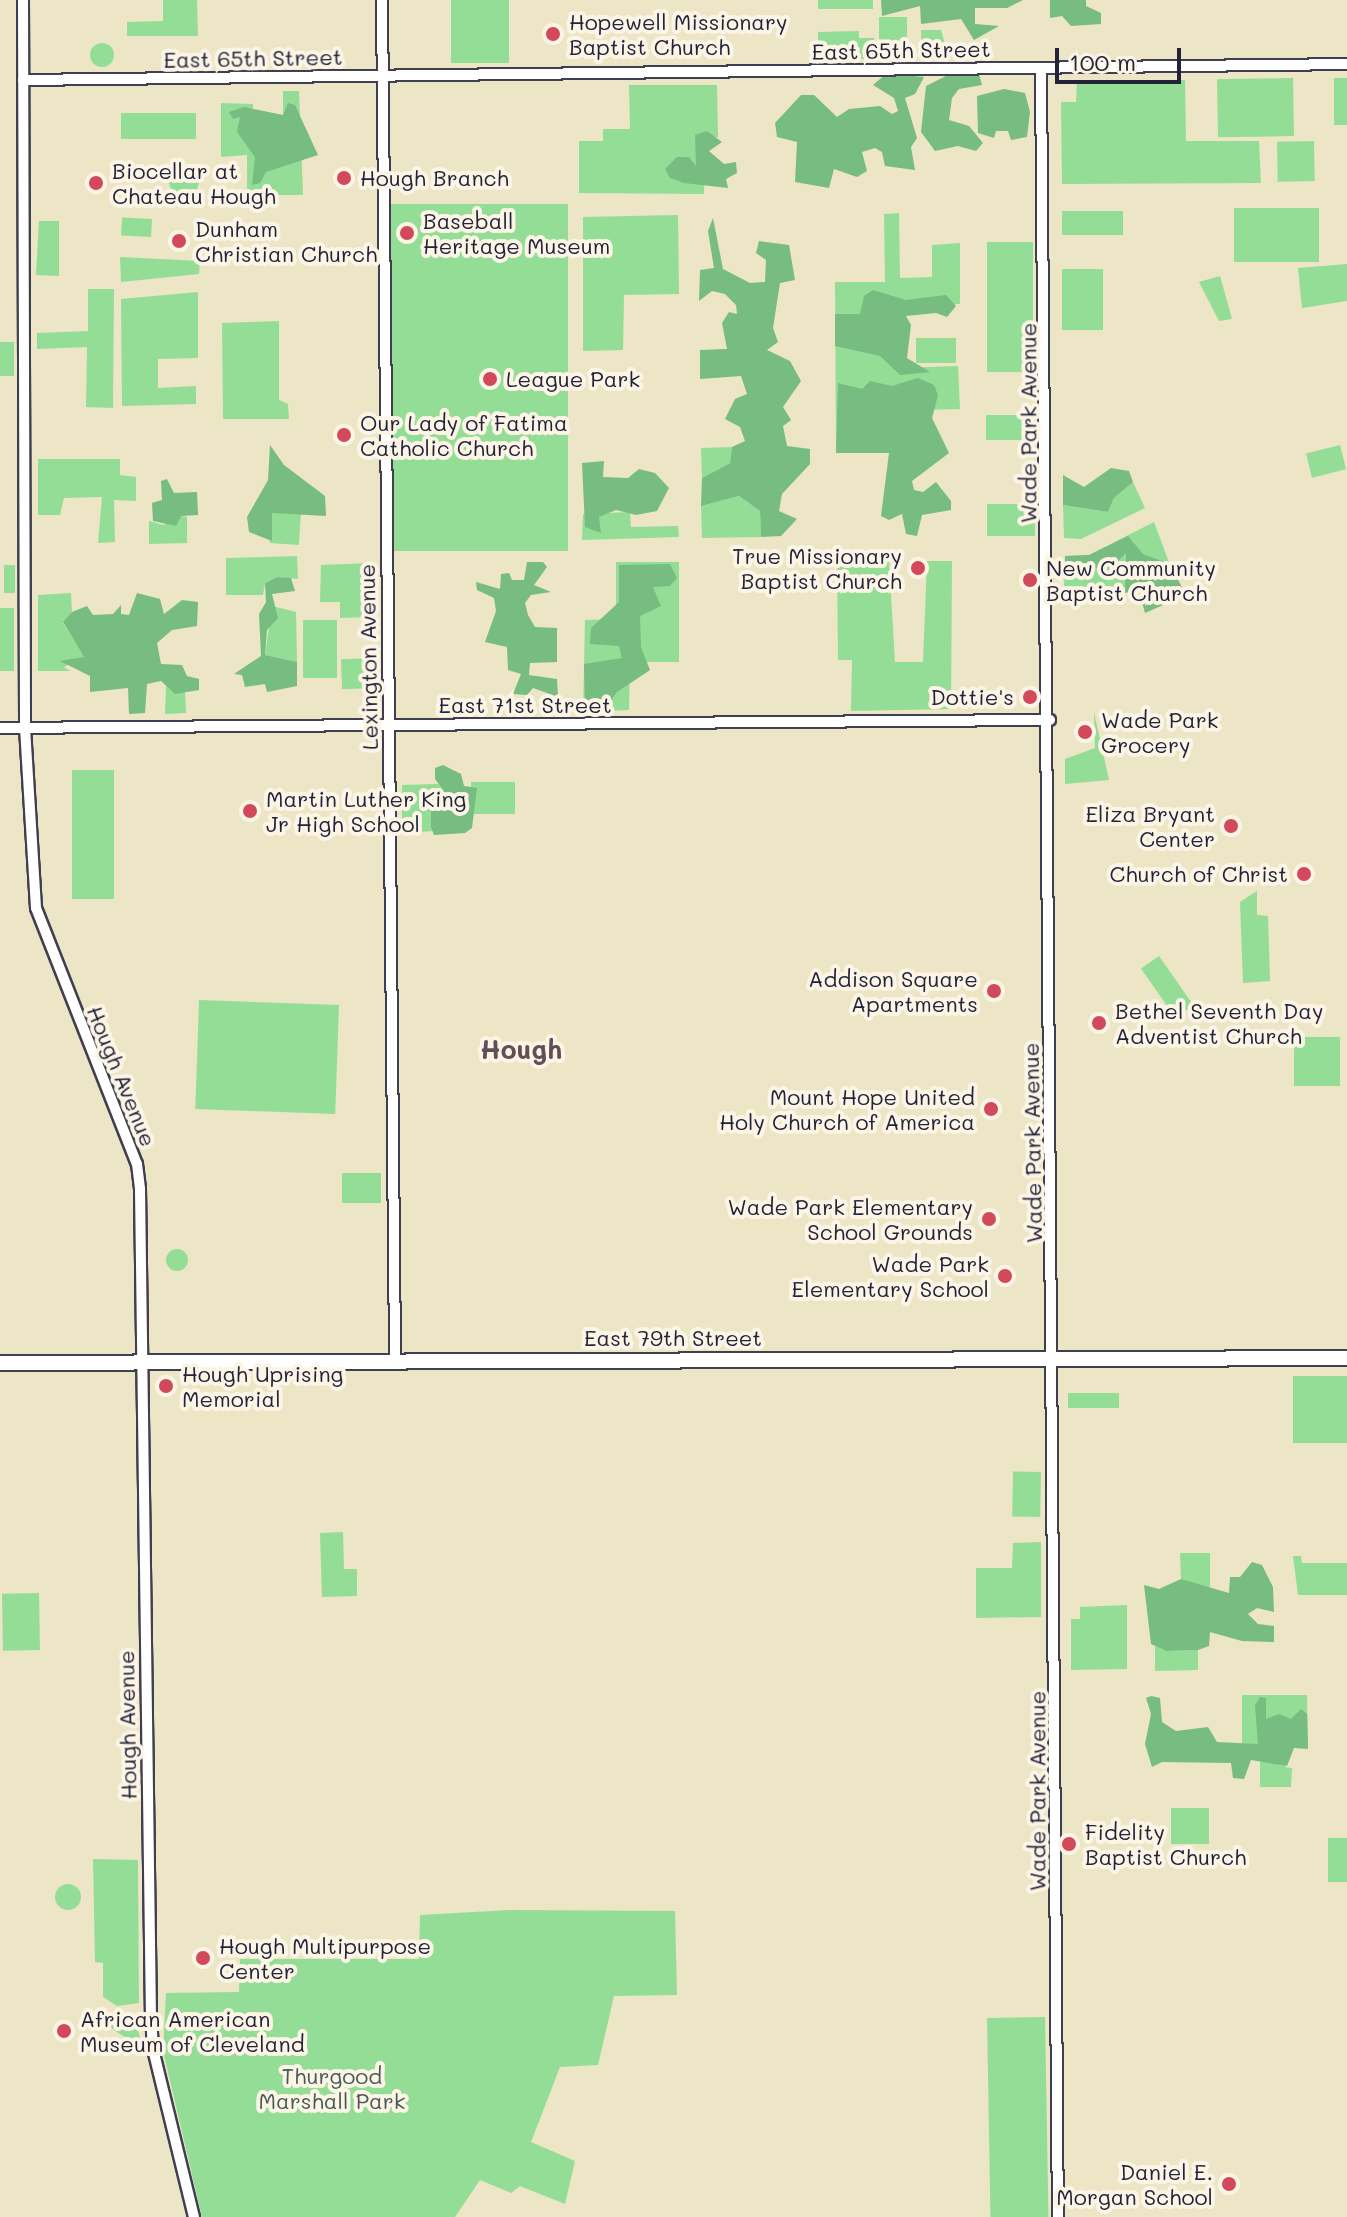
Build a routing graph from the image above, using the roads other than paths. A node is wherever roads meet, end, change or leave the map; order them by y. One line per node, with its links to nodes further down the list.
1 (23, 0): 6 (street, Hough Avenue)
2 (382, 0): 5 (street, Lexington Avenue)
3 (1347, 64): 4 (street, East 65th Street)
4 (1041, 69): 5 (street, East 65th Street); 7 (street, Wade Park Avenue)
5 (383, 76): 6 (street, East 65th Street); 8 (street, Lexington Avenue)
6 (23, 80): 10 (street, Hough Avenue)
7 (1050, 720): 8 (street, East 71st Street); 11 (street, Wade Park Avenue)
8 (389, 725): 10 (street, East 71st Street); 13 (street, Lexington Avenue)
9 (0, 728): 10 (street, East 71st Street)
10 (25, 728): 14 (street, Hough Avenue)
11 (1054, 1356): 12 (main road, East 79th Street); 13 (main road, East 79th Street); 17 (street, Wade Park Avenue)
12 (1347, 1358)
13 (395, 1361): 14 (main road, East 79th Street)
14 (143, 1362): 15 (main road, East 79th Street); 16 (street, Hough Avenue)
15 (0, 1363)
16 (194, 2217)
17 (1058, 2217)

